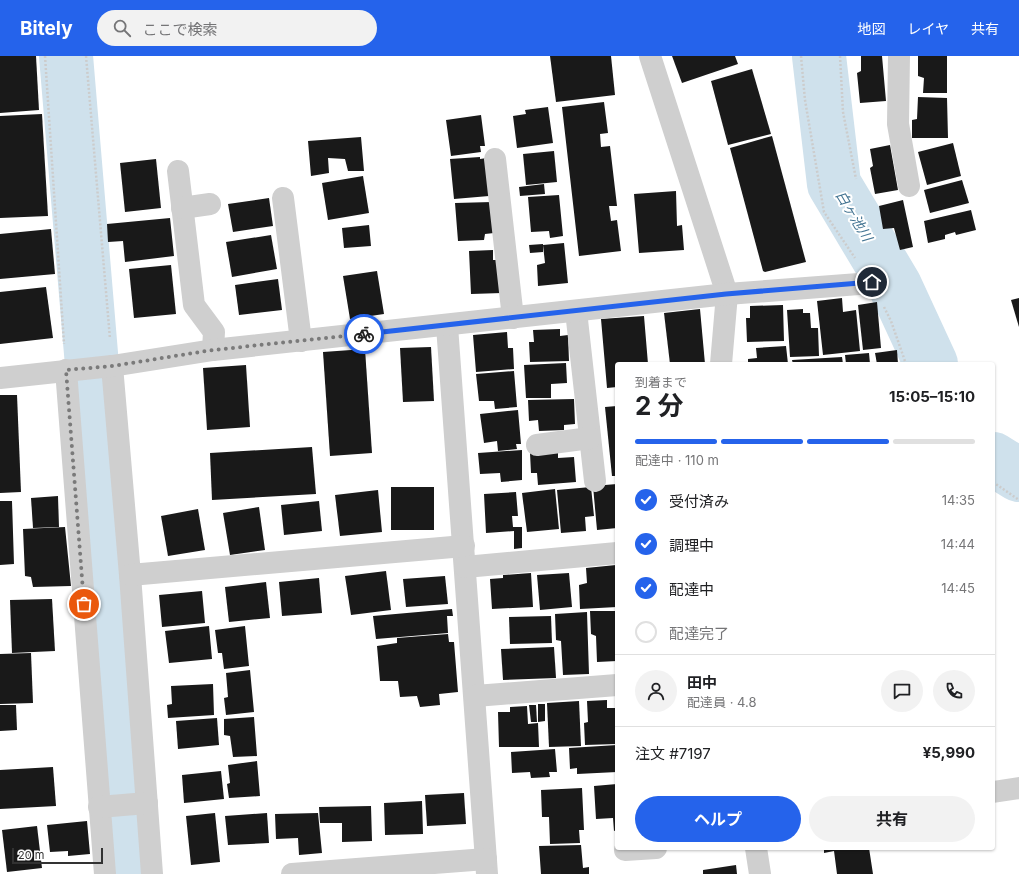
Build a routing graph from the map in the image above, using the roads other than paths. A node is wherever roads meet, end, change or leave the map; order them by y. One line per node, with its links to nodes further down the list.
1 (650, 56): 10 (street)
2 (899, 56): 5 (street)
3 (495, 159): 12 (street)
4 (178, 171): 8 (street)
5 (909, 186)
6 (283, 198): 14 (street)
7 (210, 204): 8 (street)
8 (182, 208): 15 (street)
9 (872, 282): 10 (street)
10 (726, 294): 11 (street); 16 (street)
11 (576, 311): 12 (street); 20 (street)
12 (512, 318): 13 (street)
13 (447, 326): 14 (street); 24 (street)
14 (301, 341): 15 (street)
15 (213, 350): 17 (street)
16 (721, 362)
17 (112, 366): 18 (street); 25 (street)
18 (66, 370): 19 (street); 31 (street)
19 (0, 378)
20 (590, 438): 21 (street); 22 (street)
21 (538, 445)
22 (595, 480)
23 (615, 553): 24 (street)
24 (464, 557): 25 (street); 27 (street)
25 (130, 575): 30 (street)
26 (615, 684): 27 (street)
27 (475, 696): 33 (street)
28 (1019, 788): 29 (street)
29 (995, 792)
30 (147, 803): 31 (street); 35 (street)
31 (99, 807): 34 (street)
32 (756, 850): 37 (street)
33 (486, 866): 36 (street)
34 (105, 874)
35 (152, 874)
36 (292, 874)
37 (760, 874)

